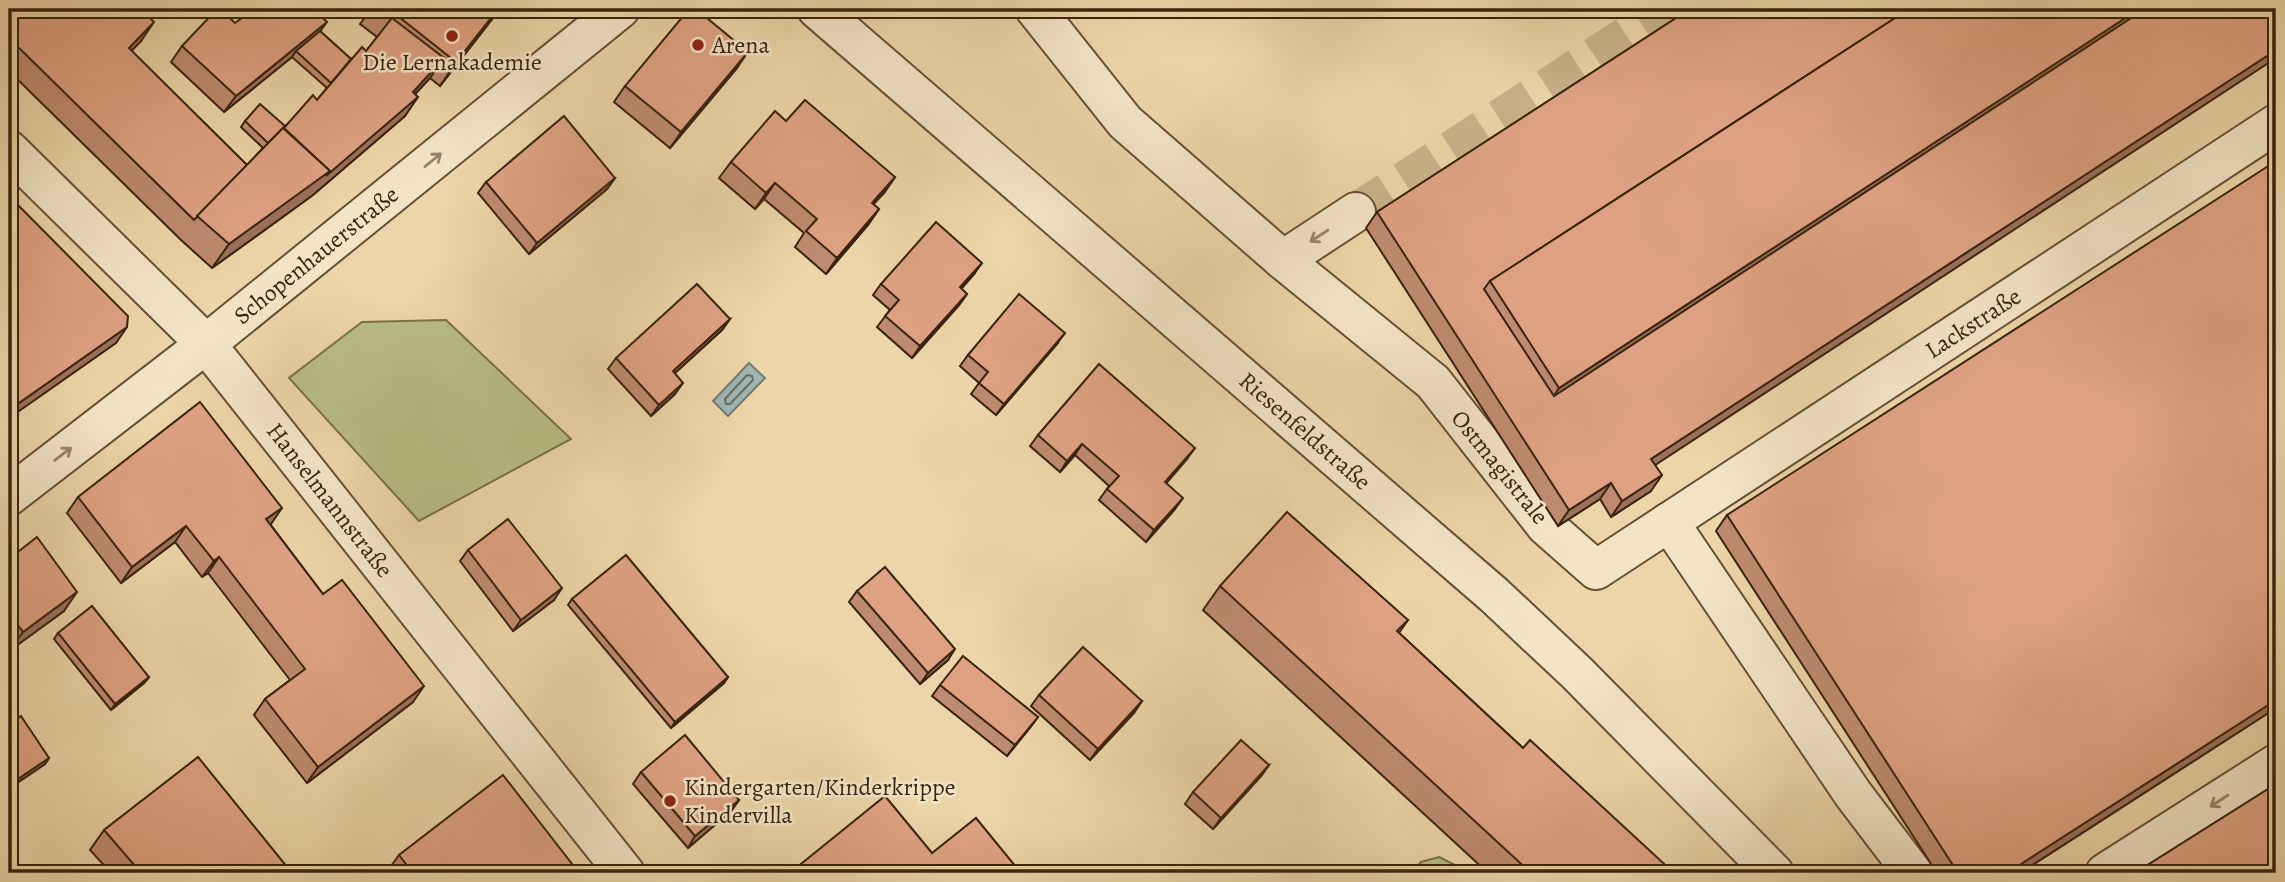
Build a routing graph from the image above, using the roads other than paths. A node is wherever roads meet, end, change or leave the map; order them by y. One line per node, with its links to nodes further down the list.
1 (620, 9): 8 (street, Schopenhauerstraße, one-way to 1)
2 (817, 9): 13 (street, Riesenfeldstraße)
3 (1035, 9): 7 (street, Ostmagistrale)
4 (2276, 124): 10 (street, Lackstraße)
5 (9, 150): 8 (street, Hanselmannstraße)
6 (1356, 212): 7 (street, one-way to 7)
7 (1283, 260): 10 (street, Ostmagistrale)
8 (205, 344): 9 (street, Schopenhauerstraße, one-way to 8); 12 (street, Hanselmannstraße)
9 (9, 496)
10 (1670, 522): 14 (street)
11 (2276, 764): 15 (street, one-way to 15)
12 (625, 873)
13 (1774, 873)
14 (1913, 873)
15 (2105, 873)

